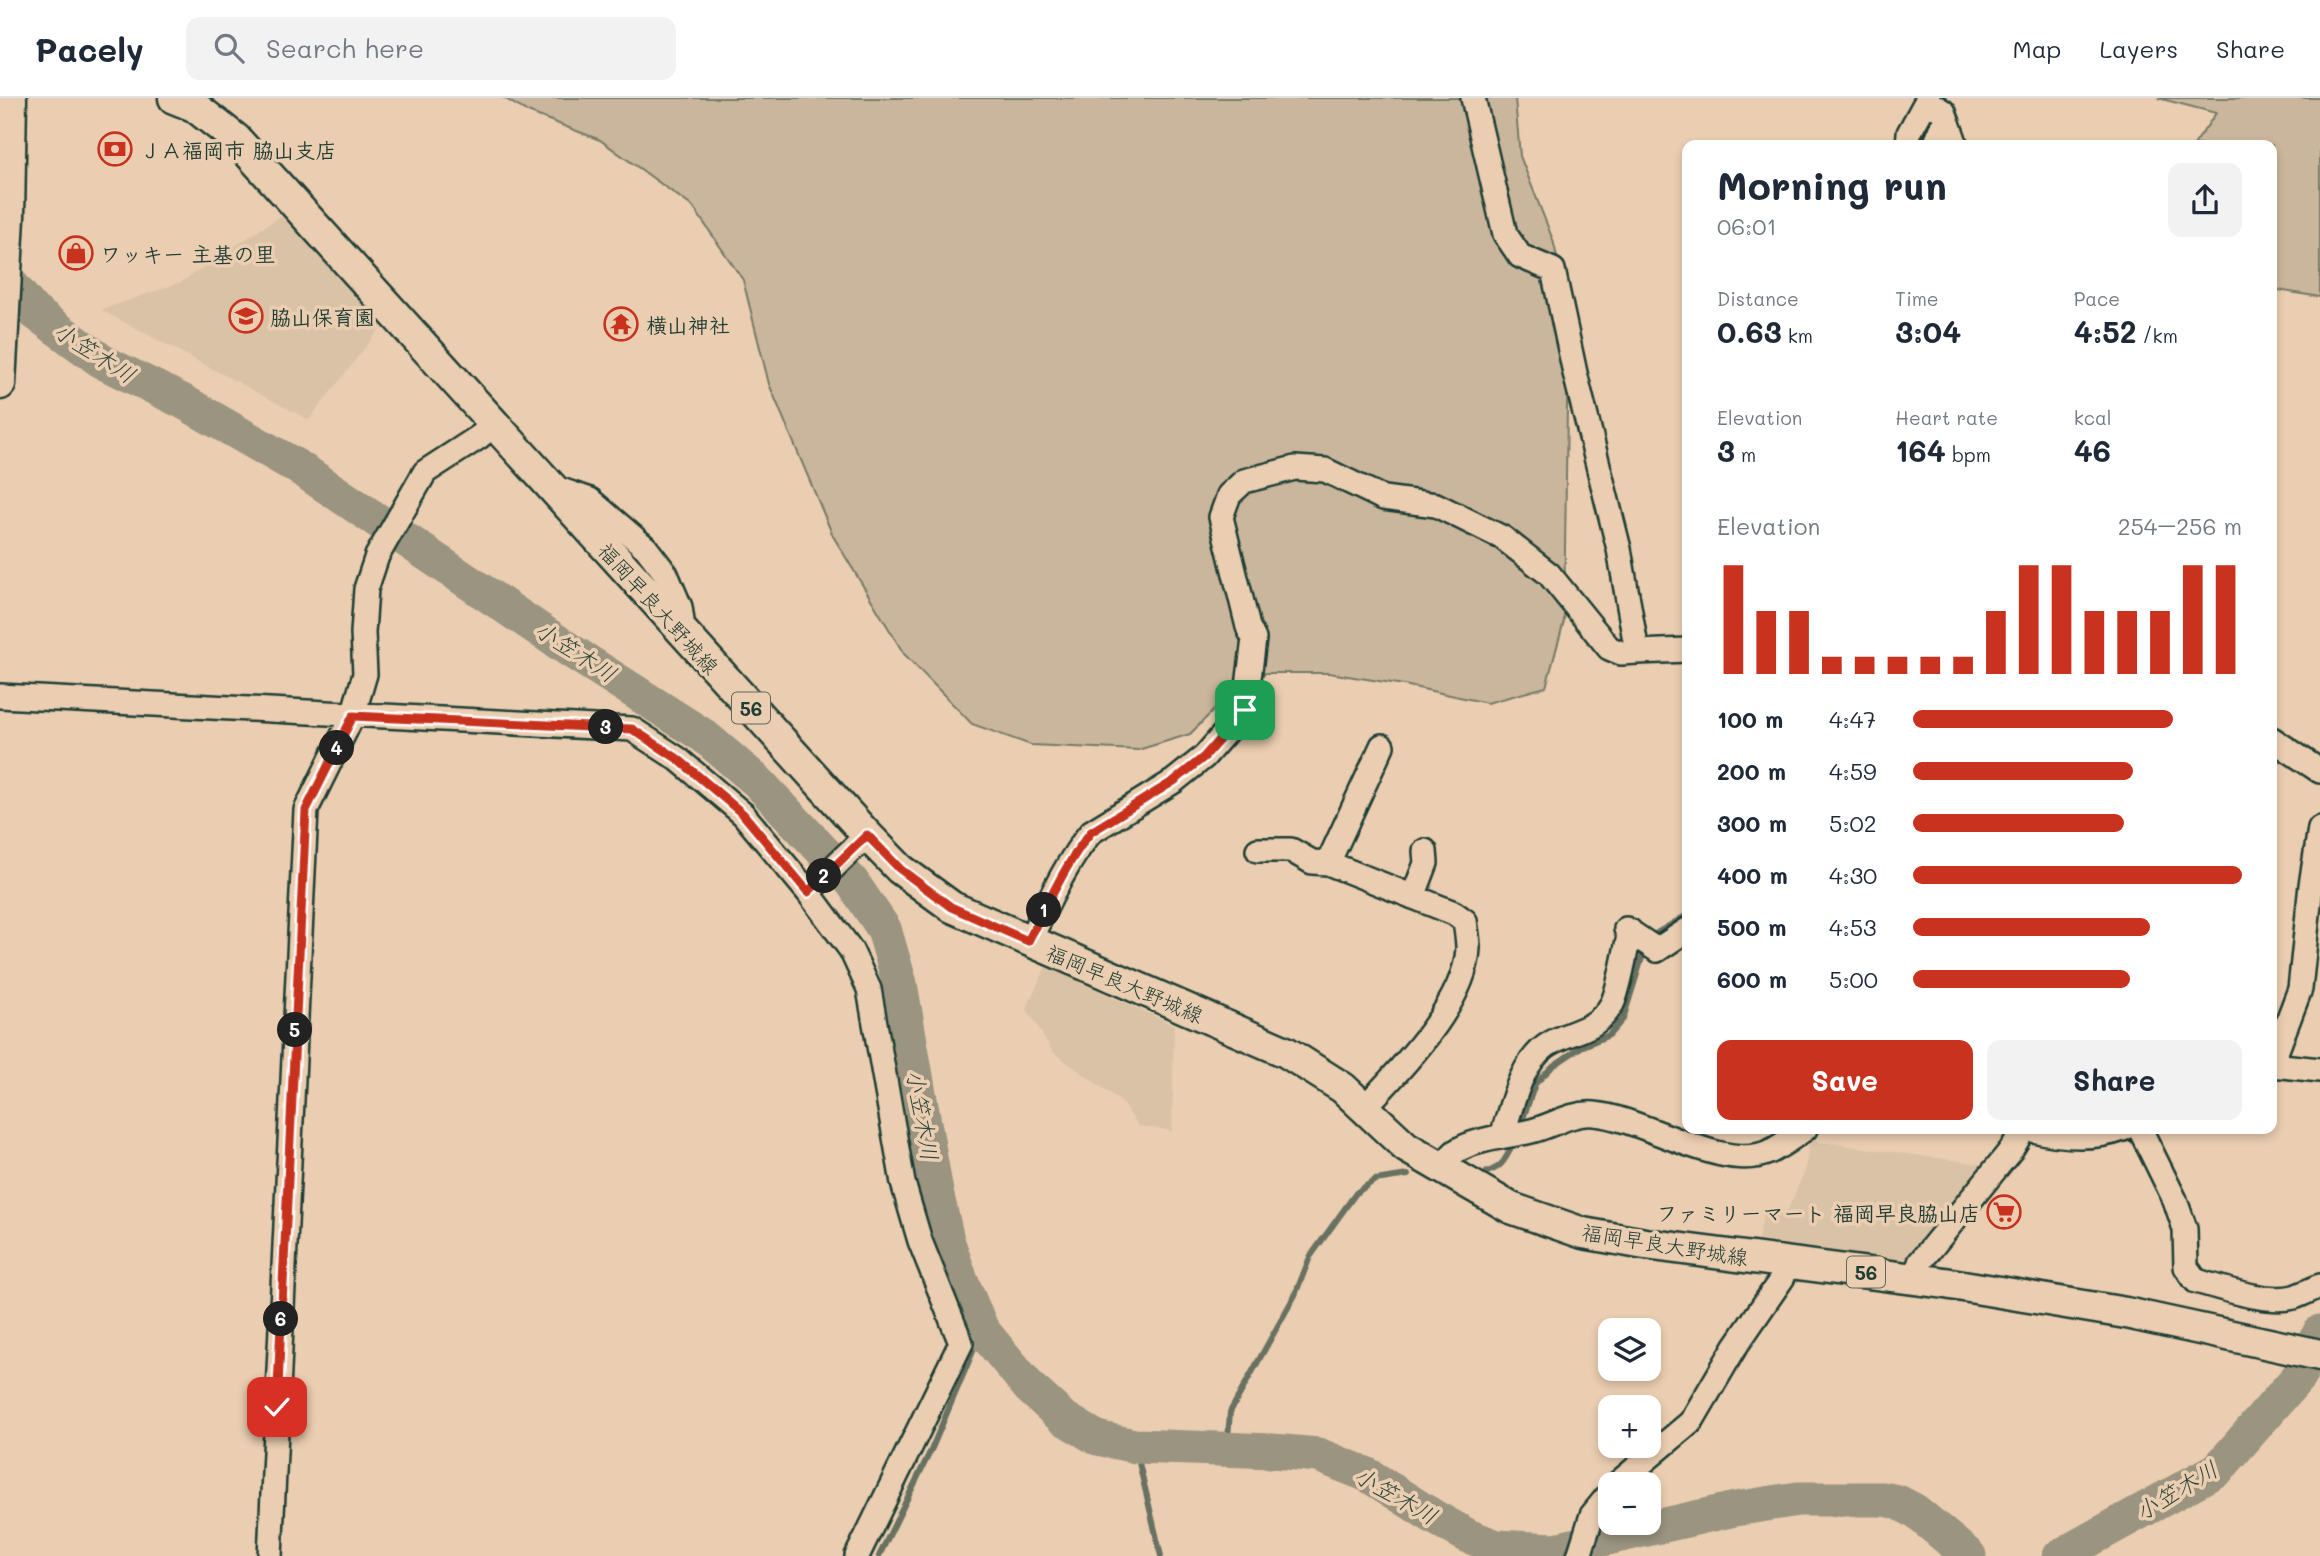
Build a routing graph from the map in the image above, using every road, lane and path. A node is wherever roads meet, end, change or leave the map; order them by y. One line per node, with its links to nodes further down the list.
1 (11, 98): 8 (main road)
2 (174, 98): 10 (main road, 福岡早良大野城線 / 56)
3 (1473, 98): 12 (street)
4 (1936, 107): 5 (street); 6 (street); 7 (street)
5 (1908, 140)
6 (1935, 140)
7 (1953, 140)
8 (2, 307): 9 (main road)
9 (0, 384)
10 (493, 425): 14 (street); 19 (main road, 福岡早良大野城線 / 56)
11 (1682, 650): 12 (street)
12 (1637, 652): 26 (street)
13 (0, 696): 14 (street)
14 (353, 716): 23 (street); 44 (street)
15 (2277, 742): 17 (street)
16 (1382, 746): 22 (street)
17 (2320, 771)
18 (2320, 828): 27 (street)
19 (867, 835): 23 (street); 26 (main road, 福岡早良大野城線 / 56)
20 (1258, 850): 22 (street)
21 (1425, 851): 24 (street)
22 (1328, 863): 24 (street)
23 (808, 892): 45 (street)
24 (1413, 897): 30 (street)
25 (1682, 933): 36 (street)
26 (1028, 941): 30 (main road, 福岡早良大野城線 / 56)
27 (2277, 1051)
28 (2277, 1065): 29 (street)
29 (2320, 1070)
30 (1364, 1108): 37 (main road, 福岡早良大野城線 / 56)
31 (1797, 1134): 36 (street)
32 (2021, 1134): 39 (street)
33 (2050, 1134): 34 (street)
34 (2098, 1134)
35 (2142, 1134): 40 (street)
36 (1502, 1136): 37 (street)
37 (1441, 1169): 38 (main road, 福岡早良大野城線 / 56)
38 (1785, 1262): 39 (main road, 福岡早良大野城線 / 56); 42 (street)
39 (1917, 1279): 41 (main road, 福岡早良大野城線 / 56)
40 (2320, 1286)
41 (2320, 1355)
42 (1632, 1472)
43 (1598, 1508): 46 (street)
44 (270, 1556)
45 (857, 1556)
46 (1579, 1556)

